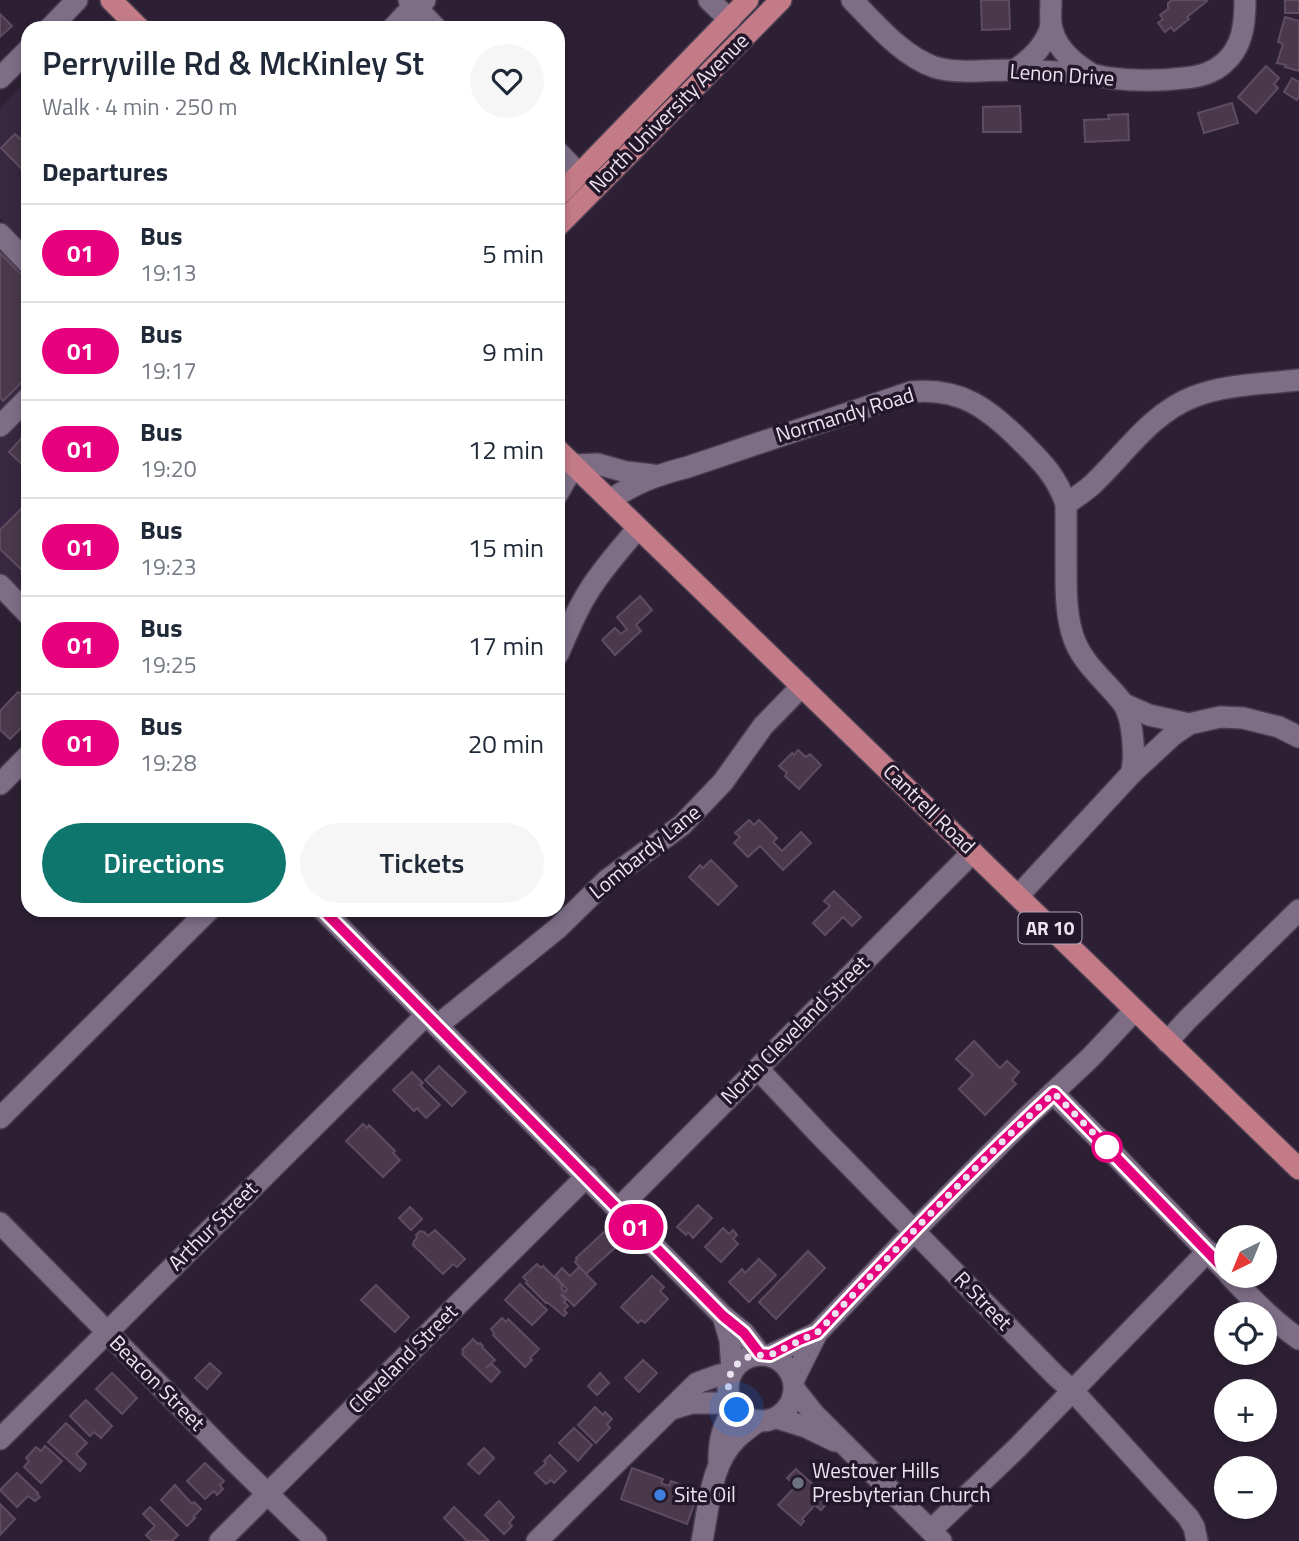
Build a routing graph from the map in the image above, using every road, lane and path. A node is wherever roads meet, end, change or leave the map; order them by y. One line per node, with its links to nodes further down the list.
1 (77, 0): 11 (street)
2 (111, 0): 12 (main road)
3 (709, 0): 10 (street)
4 (748, 0): 10 (main road, North University Avenue)
5 (781, 0): 23 (main road, North University Avenue)
6 (852, 0): 17 (street, Lenon Drive)
7 (1051, 0): 15 (street)
8 (1245, 0): 18 (street, Lenon Drive)
9 (417, 3): 13 (street); 14 (street)
10 (730, 20): 21 (main road, North University Avenue)
11 (57, 21)
12 (132, 21)
13 (400, 21)
14 (431, 21)
15 (1052, 26): 17 (street); 18 (street)
16 (21, 57): 19 (street)
17 (1016, 70): 18 (street, Lenon Drive)
18 (1091, 74)
19 (0, 78)
20 (565, 159): 21 (street)
21 (579, 174): 22 (main road, North University Avenue)
22 (565, 189)
23 (565, 219)
24 (0, 234): 25 (street)
25 (21, 256)
26 (1299, 380): 34 (street)
27 (21, 405): 28 (street)
28 (0, 426)
29 (565, 457): 30 (main road, Cantrell Road / AR 10)
30 (574, 466): 31 (street, Normandy Road); 32 (street); 33 (main road, Cantrell Road / AR 10)
31 (655, 475): 33 (street, Normandy Road); 34 (street, Normandy Road)
32 (565, 481)
33 (610, 500): 35 (main road, Cantrell Road / AR 10)
34 (1066, 504): 40 (street, Normandy Road)
35 (638, 528): 38 (street); 39 (main road, Cantrell Road / AR 10)
36 (0, 585): 37 (street)
37 (21, 607)
38 (565, 638)
39 (802, 686): 46 (main road, Cantrell Road / AR 10); 52 (street, Lombardy Lane)
40 (1124, 704): 41 (street, Normandy Road); 44 (street, Normandy Road)
41 (1189, 724): 42 (street); 44 (street)
42 (1299, 737)
43 (21, 762): 45 (street)
44 (1131, 774): 47 (street)
45 (1, 780)
46 (972, 852): 47 (main road, Cantrell Road / AR 10); 54 (street, North Cleveland Street)
47 (1018, 896): 51 (main road, Cantrell Road / AR 10)
48 (1299, 910): 53 (street)
49 (202, 917): 56 (street)
50 (330, 917): 52 (street)
51 (1135, 1010): 53 (main road, Cantrell Road / AR 10); 55 (street)
52 (432, 1020): 58 (street); 66 (street, Arthur Street)
53 (1167, 1042): 57 (main road, Cantrell Road / AR 10)
54 (758, 1069): 59 (street, North Cleveland Street); 61 (street, R Street)
55 (1054, 1093): 61 (street); 62 (street)
56 (0, 1118)
57 (1299, 1170)
58 (587, 1177): 59 (street); 79 (street, Cleveland Street)
59 (618, 1209): 65 (street)
60 (0, 1223): 66 (street, Beacon Street)
61 (914, 1231): 67 (street); 72 (street, R Street)
62 (1208, 1251): 63 (street); 72 (street)
63 (1214, 1258)
64 (1242, 1288): 68 (street)
65 (723, 1316): 69 (street); 70 (street)
66 (107, 1332): 76 (street, Arthur Street); 79 (street, Beacon Street)
67 (817, 1333): 69 (street); 71 (street)
68 (1299, 1339)
69 (765, 1355): 70 (street); 71 (street)
70 (731, 1373): 73 (street); 74 (street)
71 (794, 1385): 75 (street); 77 (street)
72 (1073, 1391): 80 (street); 85 (street, R Street)
73 (733, 1405): 74 (street); 75 (street); 78 (street)
74 (672, 1409): 83 (street)
75 (767, 1419): 77 (street); 78 (street)
76 (0, 1439)
77 (846, 1447): 80 (street)
78 (719, 1463): 84 (street)
79 (268, 1493): 81 (street, Cleveland Street); 82 (street, Beacon Street)
80 (936, 1536)
81 (220, 1541)
82 (316, 1541)
83 (537, 1541)
84 (702, 1541)
85 (1198, 1541)

